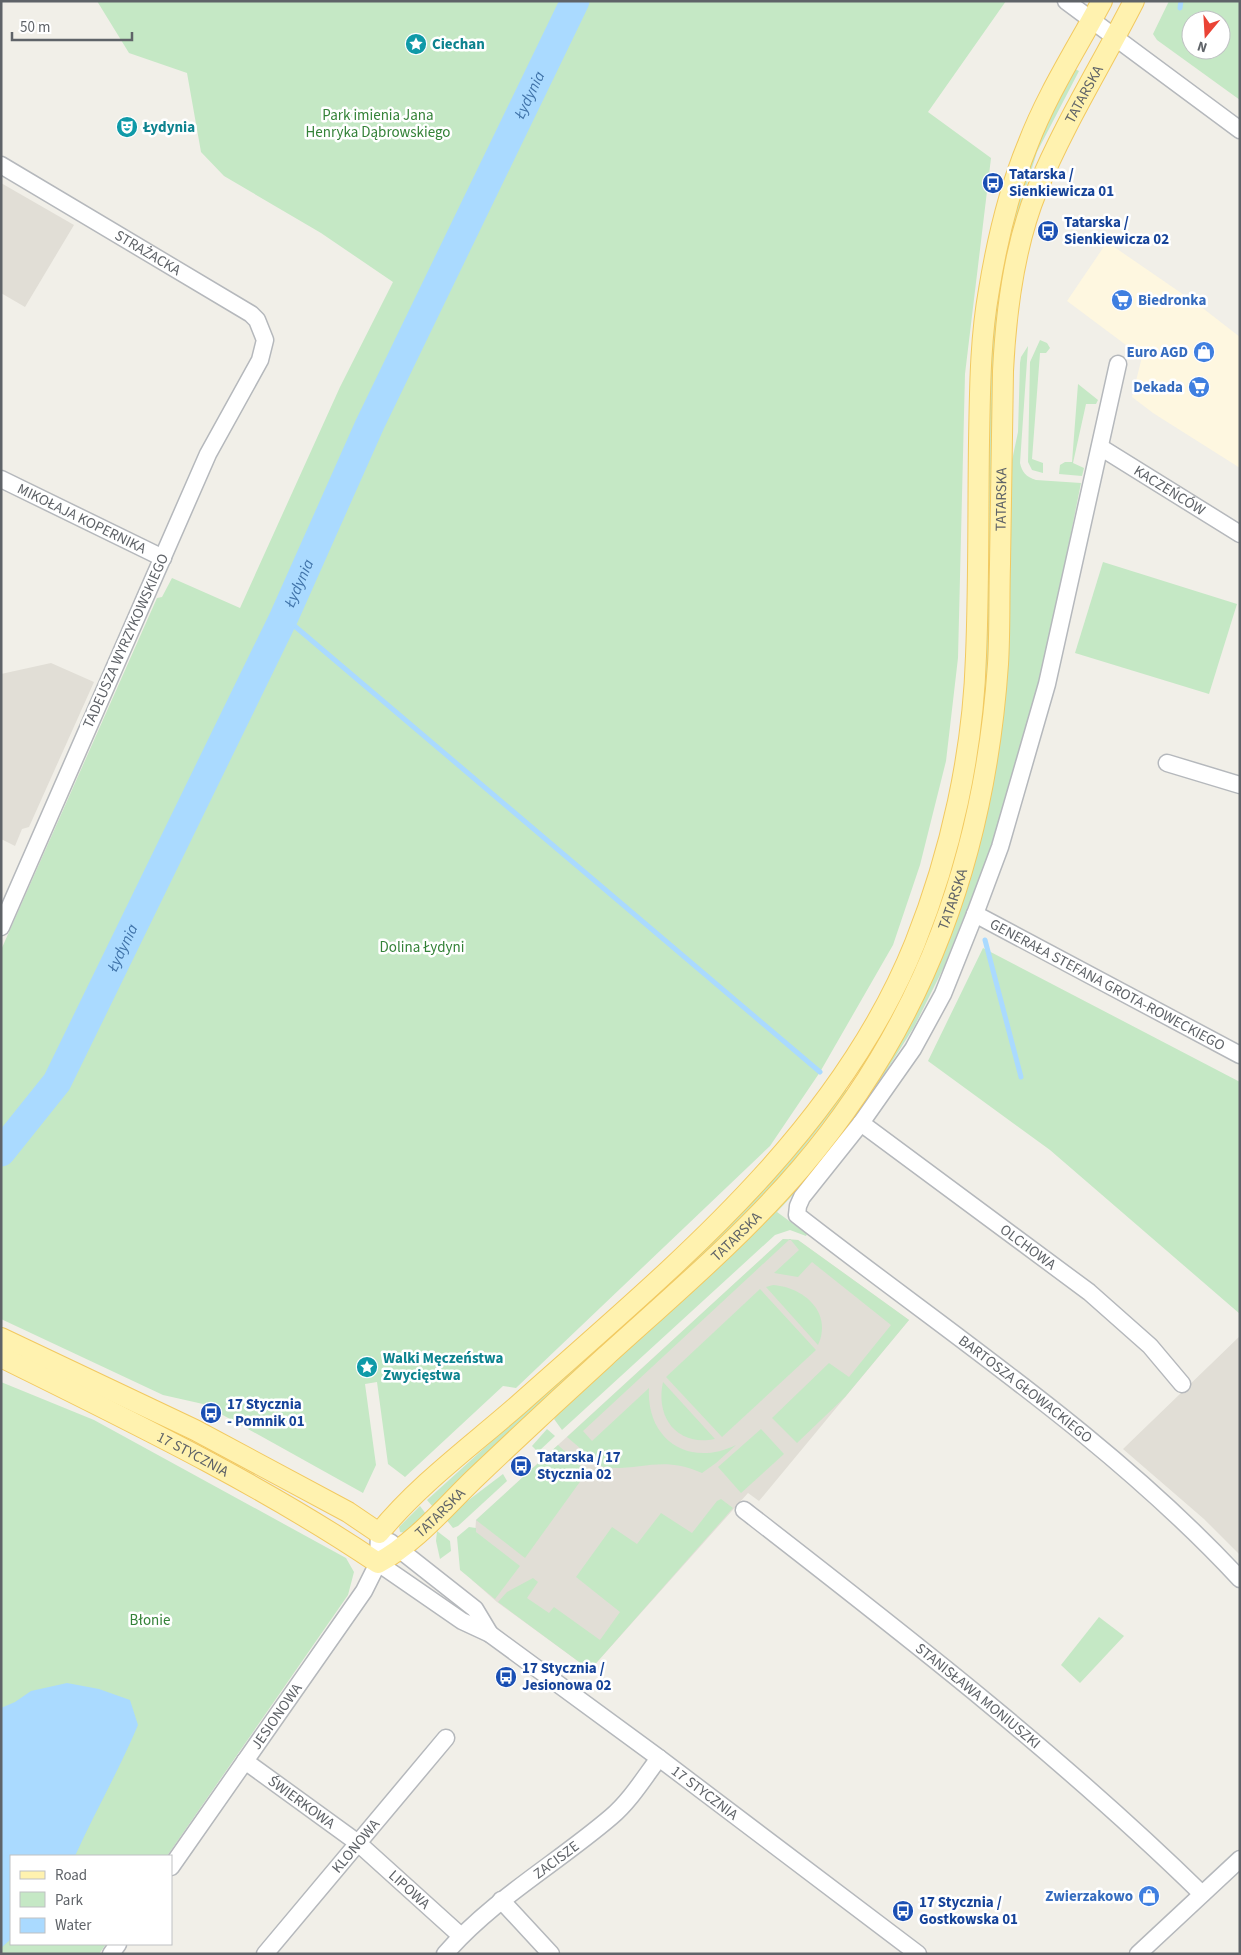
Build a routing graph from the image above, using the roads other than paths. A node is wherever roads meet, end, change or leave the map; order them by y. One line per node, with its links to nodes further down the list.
1 (1066, 1): 4 (street)
2 (1102, 1): 4 (main road, TATARSKA)
3 (1134, 1): 5 (main road, TATARSKA)
4 (1092, 20): 5 (street); 25 (main road, TATARSKA)
5 (1116, 37): 6 (street); 26 (main road, TATARSKA)
6 (1240, 130)
7 (1, 165): 8 (street, STRAŻACKA)
8 (260, 360): 13 (street, TADEUSZA WYRZYKOWSKIEGO)
9 (1118, 364): 10 (street, TATARSKA)
10 (1100, 447): 12 (street, KACZEŃCÓW); 16 (street, TATARSKA)
11 (1, 479): 13 (street, MIKOŁAJA KOPERNIKA)
12 (1240, 534)
13 (163, 558): 17 (street, TADEUSZA WYRZYKOWSKIEGO)
14 (1167, 762): 15 (street)
15 (1240, 785)
16 (975, 914): 18 (street, GENERAŁA STEFANA GROTA-ROWECKIEGO); 19 (street, TATARSKA)
17 (1, 927)
18 (1240, 1055)
19 (861, 1123): 20 (street, TATARSKA); 23 (street, OLCHOWA)
20 (797, 1215): 28 (street, BARTOSZA GŁOWACKIEGO)
21 (1, 1338): 25 (main road, 17 STYCZNIA)
22 (1, 1357): 27 (main road, 17 STYCZNIA)
23 (1182, 1384)
24 (744, 1510): 36 (street, STANISŁAWA MONIUSZKI)
25 (379, 1533): 26 (street, 17 STYCZNIA); 27 (street)
26 (401, 1550): 27 (main road, TATARSKA); 29 (street, 17 STYCZNIA)
27 (378, 1563): 29 (street, 17 STYCZNIA); 32 (street, JESIONOWA)
28 (1240, 1579)
29 (490, 1634): 31 (street, 17 STYCZNIA)
30 (446, 1738): 33 (street, KLONOWA)
31 (659, 1758): 37 (street, ZACISZE); 42 (street, 17 STYCZNIA)
32 (244, 1761): 33 (street, ŚWIERKOWA); 35 (street, JESIONOWA)
33 (358, 1844): 38 (street, LIPOWA); 39 (street, KLONOWA)
34 (1240, 1859): 36 (street)
35 (172, 1866)
36 (1202, 1894): 43 (street)
37 (501, 1900): 38 (street, ZACISZE); 41 (street)
38 (460, 1936): 40 (street, ZACISZE)
39 (265, 1954)
40 (445, 1954)
41 (551, 1954)
42 (918, 1954)
43 (1138, 1954)

